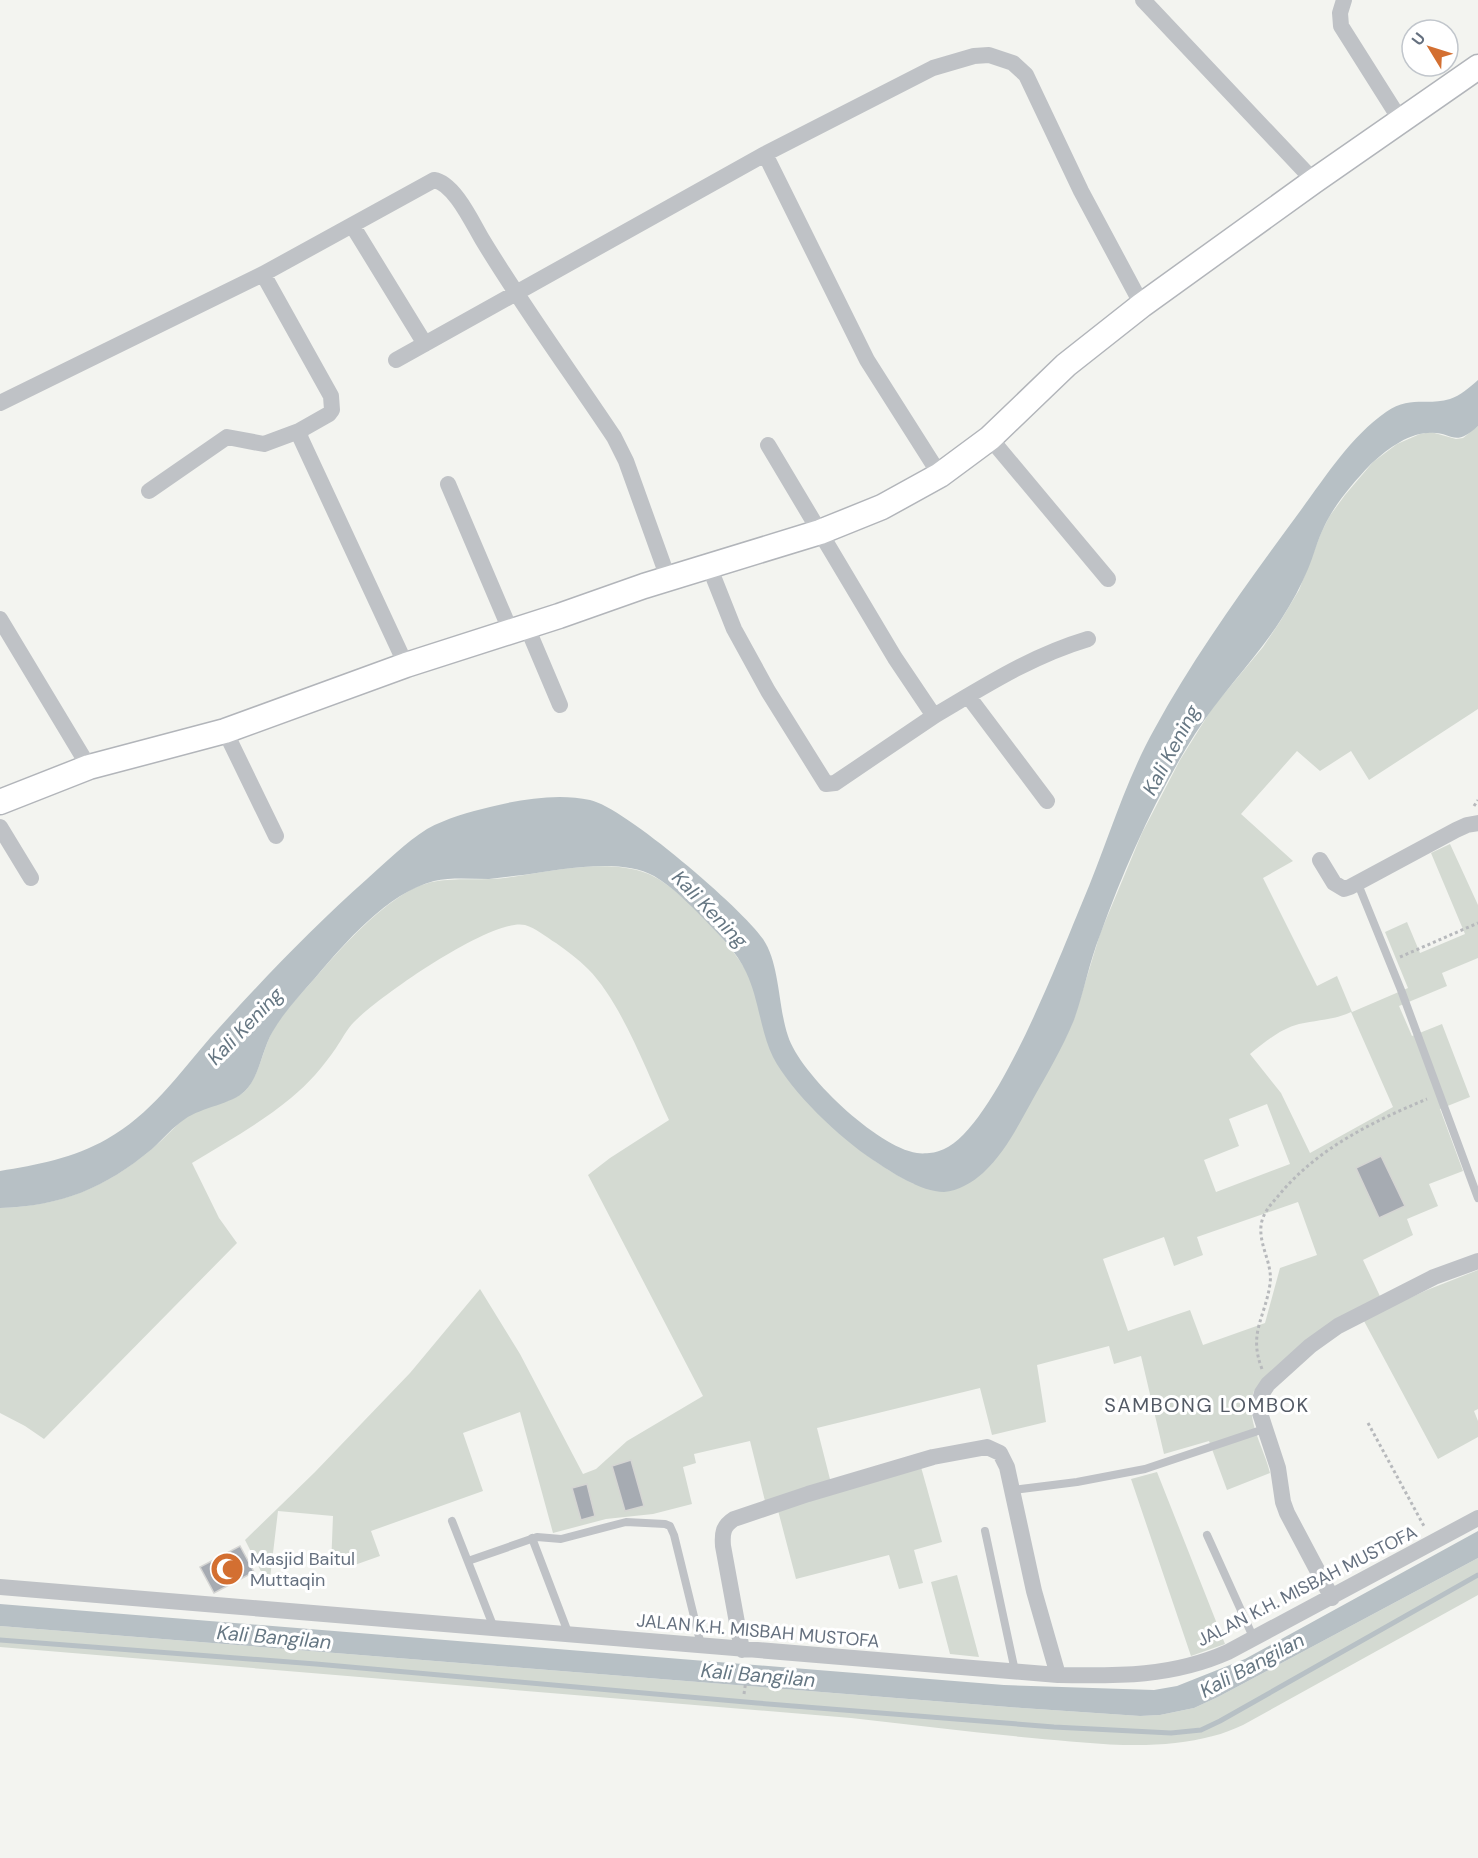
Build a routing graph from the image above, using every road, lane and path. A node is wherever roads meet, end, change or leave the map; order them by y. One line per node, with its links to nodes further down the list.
1 (1143, 0): 6 (street)
2 (1344, 0): 4 (street)
3 (1475, 76): 4 (main road)
4 (1401, 121): 6 (main road)
5 (765, 154): 9 (street); 10 (street); 17 (street)
6 (1314, 181): 10 (main road)
7 (352, 225): 8 (street); 9 (street); 11 (street)
8 (263, 274): 13 (street); 14 (street)
9 (515, 293): 11 (street); 22 (street)
10 (1142, 305): 15 (main road)
11 (424, 344): 12 (street)
12 (396, 360)
13 (0, 403)
14 (299, 431): 19 (street); 27 (street)
15 (990, 438): 17 (main road); 23 (street)
16 (768, 445): 20 (street)
17 (940, 476): 20 (main road)
18 (448, 484): 25 (street)
19 (149, 491)
20 (820, 532): 21 (main road); 30 (street)
21 (709, 566): 22 (main road); 30 (street)
22 (668, 578): 25 (main road)
23 (1108, 579)
24 (0, 619): 32 (street)
25 (519, 629): 27 (main road); 29 (street)
26 (1088, 639): 28 (street)
27 (406, 665): 31 (main road)
28 (968, 696): 30 (street); 33 (street)
29 (561, 705)
30 (934, 716)
31 (225, 731): 32 (main road); 37 (street)
32 (89, 767): 34 (main road)
33 (1047, 801)
34 (0, 802)
35 (1478, 823): 40 (street)
36 (0, 827): 39 (street)
37 (276, 836)
38 (1320, 860): 40 (street)
39 (31, 878)
40 (1358, 884): 42 (lane)
41 (1478, 923): 42 (path)
42 (1390, 962): 43 (lane)
43 (1440, 1093): 44 (lane); 46 (path)
44 (1478, 1198)
45 (1478, 1261): 46 (street)
46 (1268, 1384): 48 (street)
47 (1368, 1423): 55 (path)
48 (1264, 1429): 49 (lane); 58 (street)
49 (1012, 1490): 63 (street); 65 (street)
50 (1478, 1518): 55 (street, JALAN K.H. MISBAH MUSTOFA)
51 (452, 1521): 56 (lane)
52 (985, 1531): 64 (lane)
53 (1207, 1535): 61 (lane)
54 (532, 1538): 56 (lane); 60 (lane); 62 (lane)
55 (1433, 1543): 58 (street, JALAN K.H. MISBAH MUSTOFA)
56 (468, 1561): 59 (lane)
57 (0, 1587): 59 (street, JALAN K.H. MISBAH MUSTOFA)
58 (1332, 1598): 61 (street, JALAN K.H. MISBAH MUSTOFA)
59 (494, 1629): 60 (street, JALAN K.H. MISBAH MUSTOFA)
60 (570, 1635): 62 (street, JALAN K.H. MISBAH MUSTOFA)
61 (1254, 1639): 65 (street, JALAN K.H. MISBAH MUSTOFA)
62 (701, 1646): 63 (street, JALAN K.H. MISBAH MUSTOFA)
63 (746, 1653): 64 (street, JALAN K.H. MISBAH MUSTOFA); 66 (path)
64 (1015, 1671): 65 (street, JALAN K.H. MISBAH MUSTOFA)
65 (1059, 1675)
66 (744, 1694)

